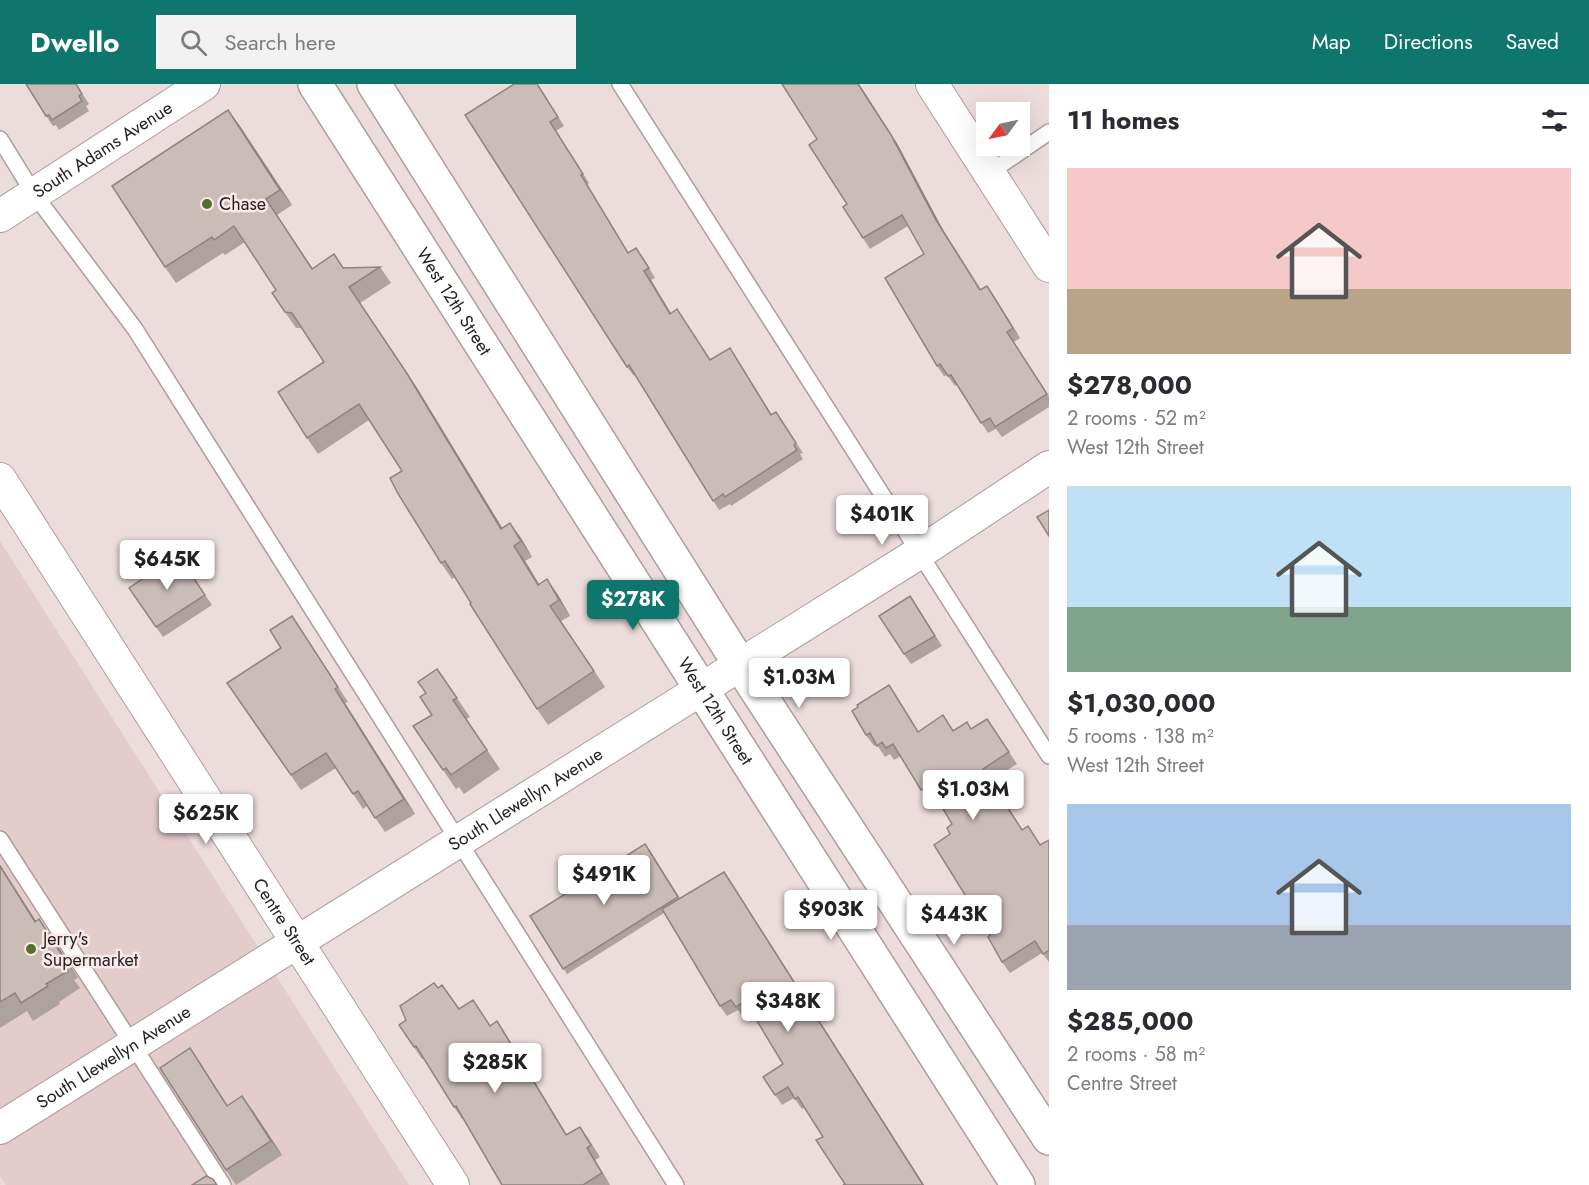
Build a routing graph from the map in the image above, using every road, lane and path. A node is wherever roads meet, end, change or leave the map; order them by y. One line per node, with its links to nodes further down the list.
1 (204, 84): 9 (street, South Adams Avenue)
2 (315, 84): 16 (main road, West 12th Street)
3 (374, 84): 15 (main road)
4 (620, 84): 14 (lane)
5 (932, 84): 8 (street)
6 (1049, 132): 8 (lane)
7 (0, 139): 9 (lane)
8 (989, 173): 11 (street)
9 (34, 194): 10 (street, South Adams Avenue); 19 (lane)
10 (0, 216)
11 (1049, 266)
12 (1049, 467): 14 (street, South Llewellyn Avenue)
13 (0, 479): 20 (street, Centre Street)
14 (919, 553): 15 (street, South Llewellyn Avenue); 17 (lane)
15 (739, 663): 16 (street, South Llewellyn Avenue); 23 (main road)
16 (699, 689): 19 (street, South Llewellyn Avenue); 27 (main road, West 12th Street)
17 (1049, 756)
18 (0, 839): 21 (lane)
19 (460, 841): 20 (street, South Llewellyn Avenue); 26 (lane)
20 (298, 944): 21 (street, South Llewellyn Avenue); 25 (street, Centre Street)
21 (133, 1046): 22 (street, South Llewellyn Avenue); 24 (lane)
22 (0, 1128)
23 (1049, 1138)
24 (223, 1185)
25 (453, 1185)
26 (676, 1185)
27 (1018, 1185)

